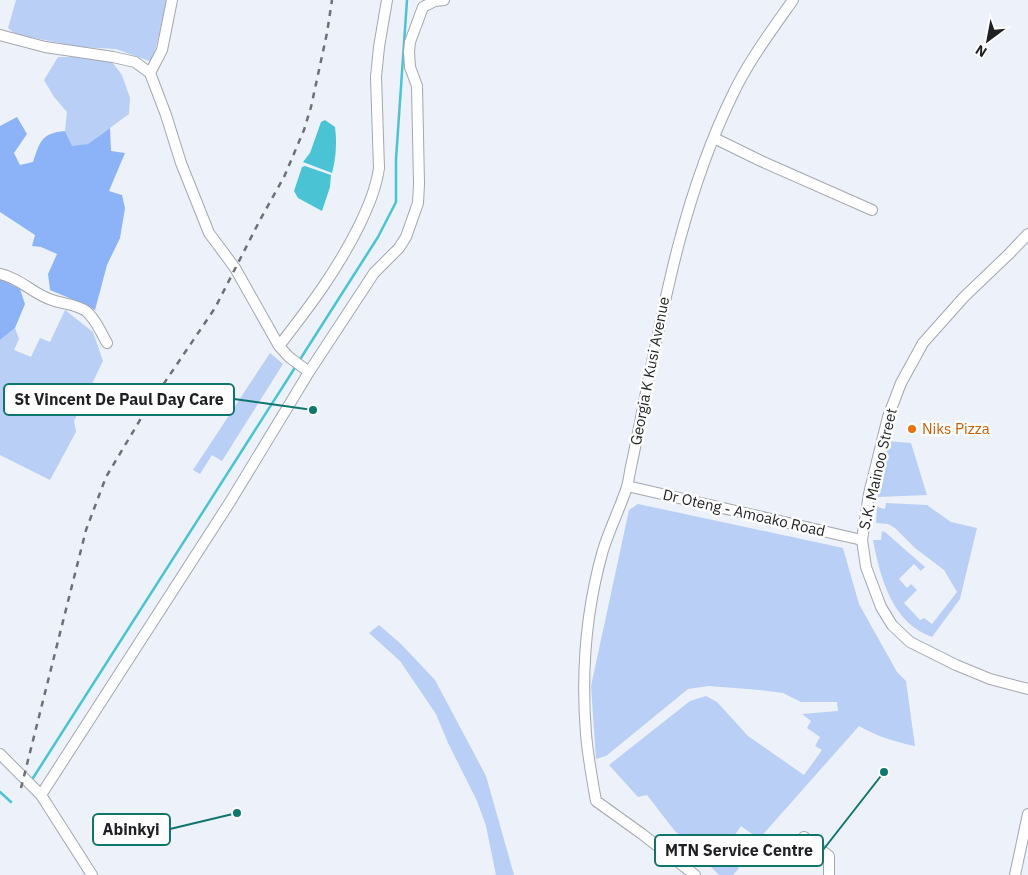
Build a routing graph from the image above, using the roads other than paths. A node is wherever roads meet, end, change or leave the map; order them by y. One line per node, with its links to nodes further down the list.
1 (172, 0): 6 (street)
2 (387, 0): 12 (street)
3 (444, 0): 13 (street)
4 (792, 0): 7 (street, Georgia K Kusi Avenue)
5 (0, 35): 6 (street)
6 (150, 73): 12 (street)
7 (714, 138): 8 (street); 14 (street, Georgia K Kusi Avenue)
8 (872, 210)
9 (1028, 234): 15 (street, S.K. Mainoo Street)
10 (0, 274): 11 (street)
11 (107, 344)
12 (280, 346): 13 (street)
13 (306, 370): 18 (street)
14 (627, 486): 15 (street, Dr Oteng - Amoako Road); 22 (street, Georgia K Kusi Avenue)
15 (862, 540): 16 (street, S.K. Mainoo Street)
16 (1028, 689)
17 (0, 754): 18 (street)
18 (41, 795): 21 (street)
19 (1028, 814): 24 (street)
20 (804, 837): 23 (street)
21 (92, 875)
22 (696, 875)
23 (829, 875)
24 (1015, 875)

